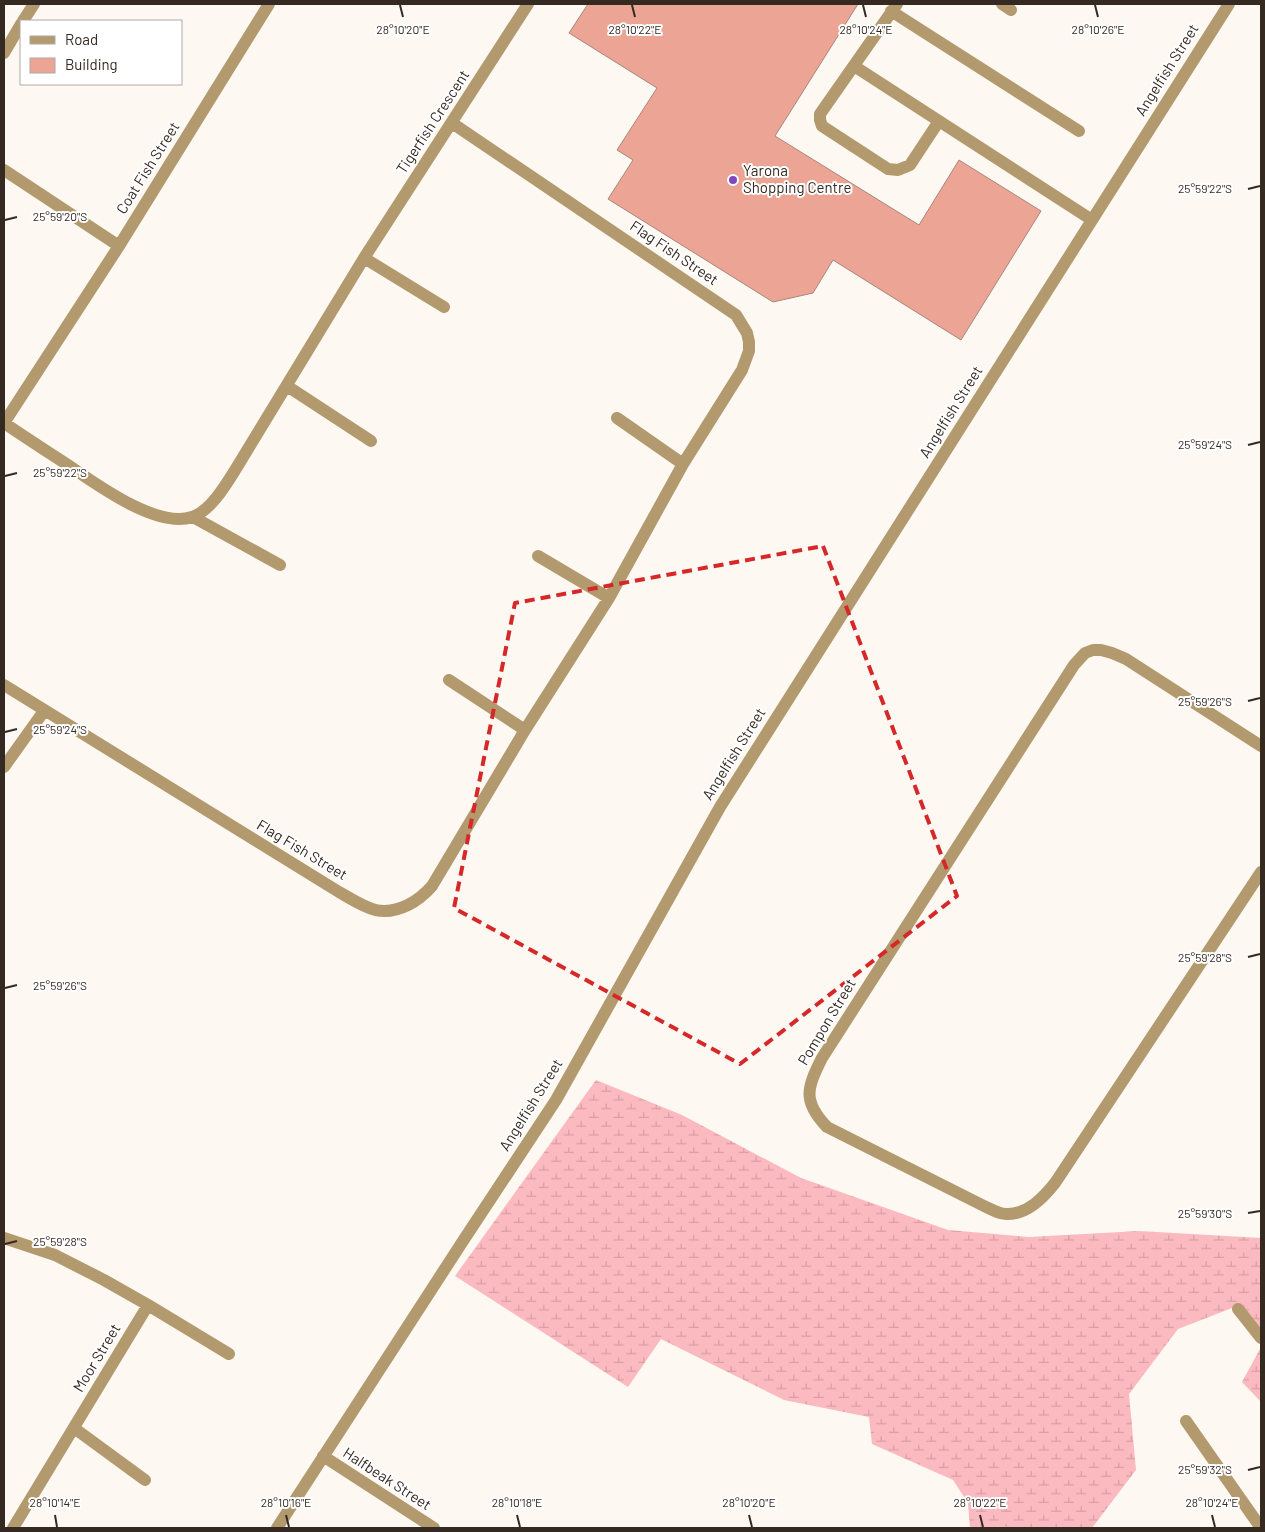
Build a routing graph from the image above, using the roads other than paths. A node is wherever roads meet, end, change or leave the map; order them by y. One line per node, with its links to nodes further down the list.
1 (34, 4): 6 (street)
2 (269, 4): 15 (street, Coat Fish Street)
3 (528, 4): 11 (street, Tigerfish Crescent)
4 (1229, 4): 14 (street, Angelfish Street)
5 (894, 8): 9 (street); 12 (street)
6 (24, 20)
7 (20, 26): 8 (street)
8 (4, 53)
9 (854, 66): 10 (street); 10 (street)
10 (939, 121): 14 (street)
11 (452, 123): 16 (street, Tigerfish Crescent); 22 (street, Flag Fish Street)
12 (1079, 131)
13 (4, 170): 15 (street)
14 (1092, 220): 41 (street, Angelfish Street)
15 (119, 246): 20 (street, Coat Fish Street)
16 (364, 258): 17 (street); 18 (street, Tigerfish Crescent)
17 (444, 308)
18 (286, 386): 21 (street); 23 (street, Tigerfish Crescent)
19 (617, 418): 22 (street)
20 (4, 423): 23 (street)
21 (371, 440)
22 (683, 464): 26 (street, Flag Fish Street)
23 (193, 517): 25 (street)
24 (538, 556): 26 (street)
25 (280, 565)
26 (609, 598): 30 (street, Flag Fish Street)
27 (450, 680): 30 (street)
28 (4, 685): 29 (street, Flag Fish Street)
29 (44, 711): 30 (street, Flag Fish Street); 32 (street)
30 (525, 730)
31 (1261, 746): 33 (street, Pompon Street)
32 (4, 767)
33 (1261, 872)
34 (4, 1238): 35 (street)
35 (148, 1305): 38 (street); 40 (street, Moor Street)
36 (1238, 1308): 37 (street)
37 (1261, 1338)
38 (229, 1354)
39 (1186, 1422): 47 (street)
40 (74, 1428): 42 (street); 44 (street, Moor Street)
41 (323, 1456): 45 (street, Angelfish Street); 46 (street, Halfbeak Street)
42 (145, 1480)
43 (4, 1525): 44 (street, Moor Street)
44 (11, 1528)
45 (277, 1528)
46 (434, 1528)
47 (1261, 1528)

